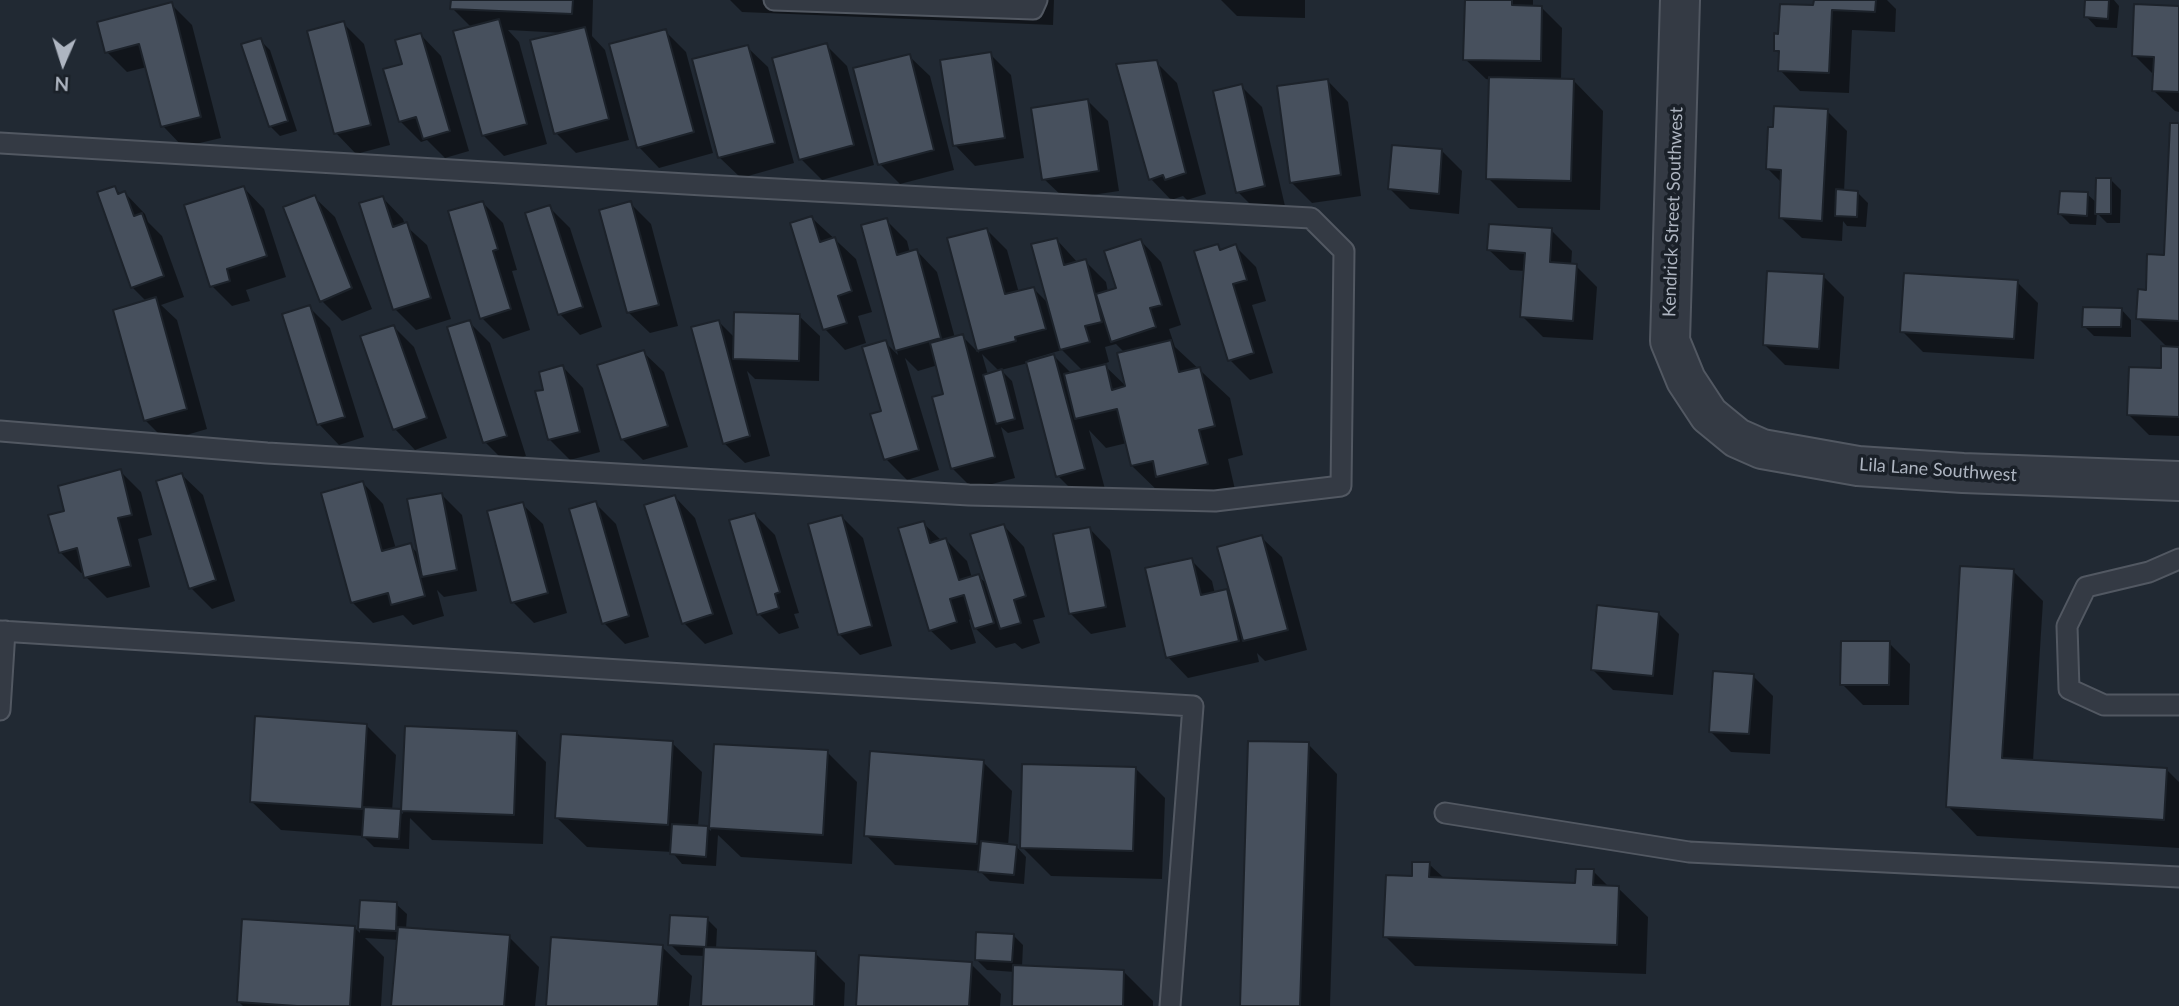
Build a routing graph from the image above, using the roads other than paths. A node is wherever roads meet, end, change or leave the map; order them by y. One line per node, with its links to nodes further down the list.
1 (774, 0): 2 (lane)
2 (1037, 0)
3 (1680, 0): 5 (street, Kendrick Street Southwest)
4 (0, 143): 6 (lane)
5 (1709, 415): 7 (street, Lila Lane Southwest)
6 (0, 431)
7 (2179, 481)
8 (2179, 559): 10 (lane)
9 (2, 631): 11 (lane); 14 (lane)
10 (2179, 705)
11 (0, 710)
12 (1445, 813): 13 (lane)
13 (2179, 877)
14 (1170, 1006)

